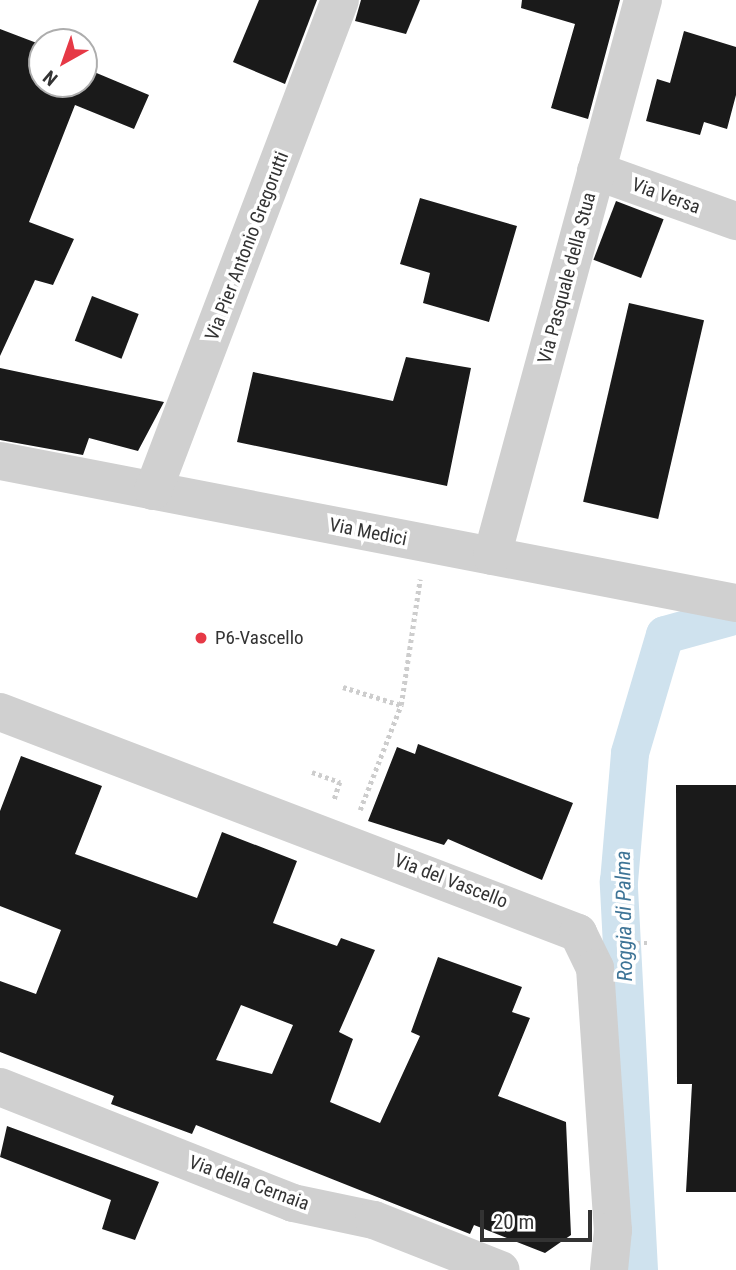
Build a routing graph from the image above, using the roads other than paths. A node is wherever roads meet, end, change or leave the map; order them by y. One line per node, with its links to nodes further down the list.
1 (340, 0): 6 (street, Via Pier Antonio Gregorutti)
2 (643, 0): 3 (street, Via Pasquale della Stua)
3 (596, 171): 4 (street, Via Versa); 7 (street, Via Pasquale della Stua)
4 (736, 221)
5 (0, 461): 6 (street, Via Medici)
6 (153, 491): 7 (street, Via Medici)
7 (492, 556): 8 (street, Via Medici)
8 (736, 603)
9 (0, 712): 12 (street, Via del Vascello)
10 (0, 1087): 11 (street, Via della Cernaia)
11 (501, 1270)
12 (609, 1270)

